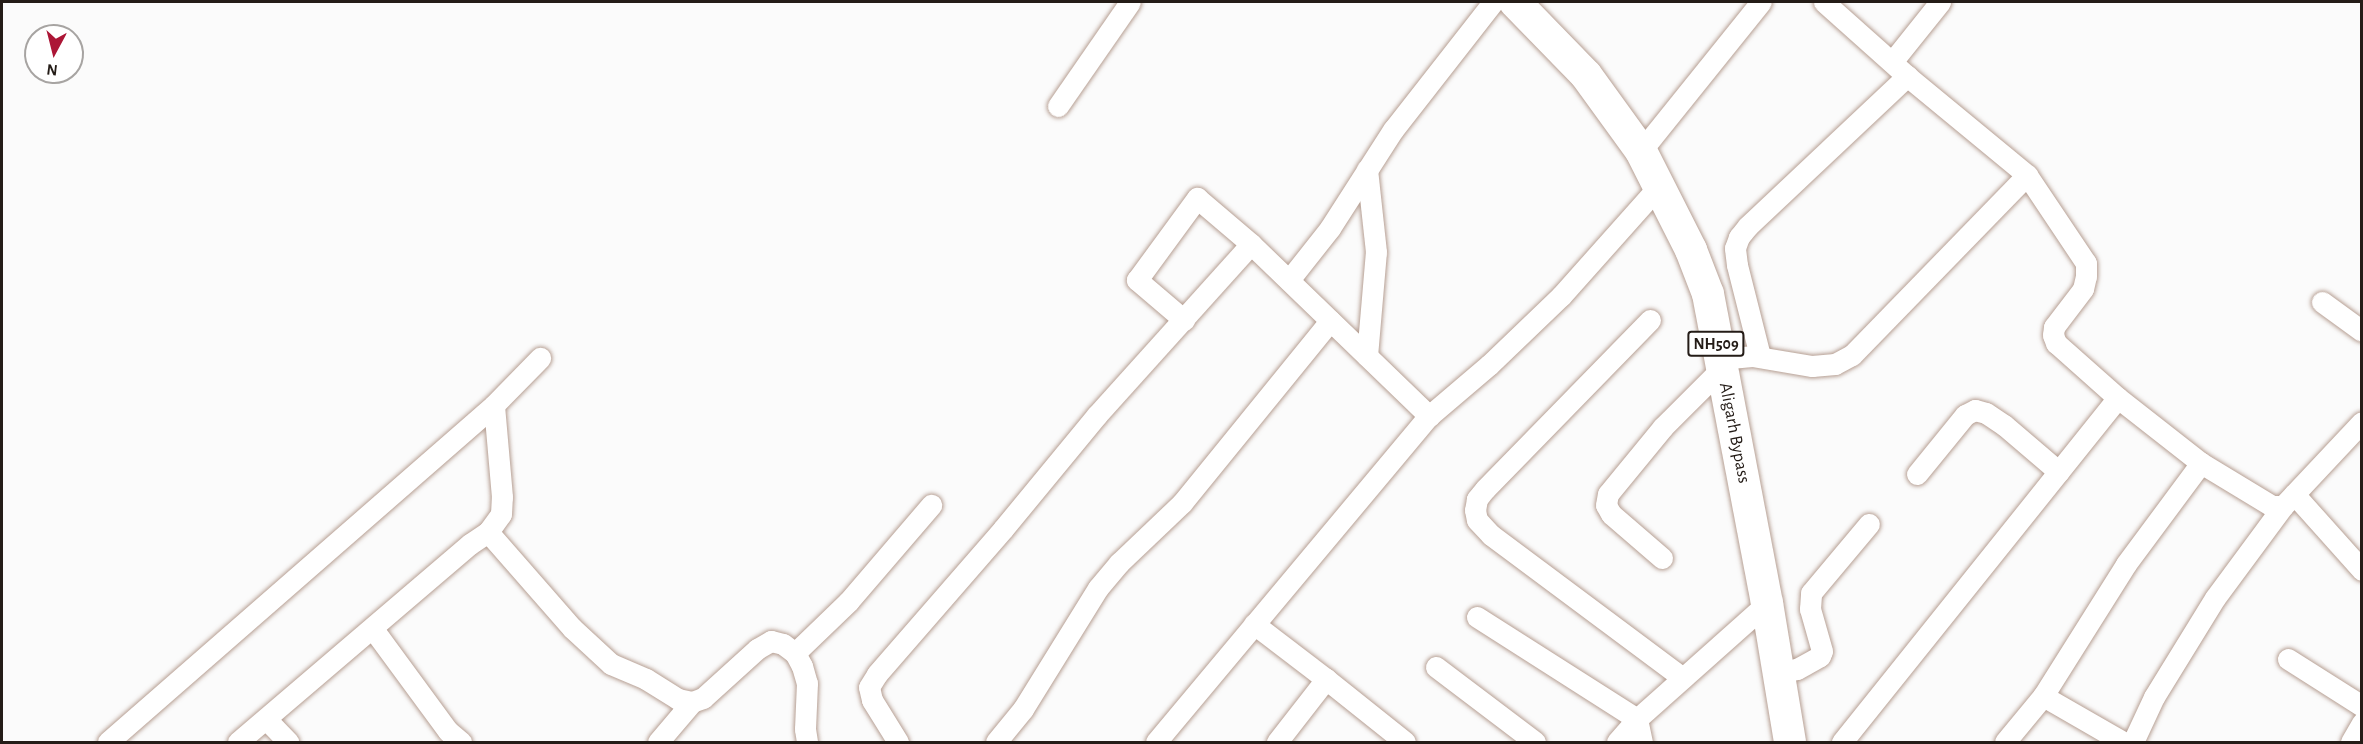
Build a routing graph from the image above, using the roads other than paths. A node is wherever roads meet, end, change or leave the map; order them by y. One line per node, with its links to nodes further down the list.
1 (1130, 2): 8 (street)
2 (1493, 2): 10 (street)
3 (1515, 2): 9 (highway, Aligarh Bypass / NH509)
4 (1761, 2): 9 (street)
5 (1824, 2): 7 (street)
6 (1940, 2): 7 (street)
7 (1900, 69): 11 (street); 21 (street)
8 (1058, 106)
9 (1641, 151): 12 (highway, Aligarh Bypass / NH509)
10 (1367, 169): 14 (street); 20 (street)
11 (2026, 175): 21 (street); 24 (street)
12 (1659, 186): 23 (highway, Aligarh Bypass / NH509); 26 (street)
13 (1251, 244): 14 (street); 16 (street); 16 (street)
14 (1288, 280): 18 (street)
15 (2322, 302): 19 (street)
16 (1184, 320): 60 (street)
17 (1650, 320): 45 (street)
18 (1330, 321): 20 (street); 61 (street)
19 (2361, 331)
20 (1367, 356): 26 (street)
21 (1756, 356): 23 (street)
22 (540, 358): 25 (street)
23 (1723, 362): 35 (street); 37 (highway, Aligarh Bypass / NH509)
24 (2118, 398): 28 (street); 29 (street)
25 (494, 405): 34 (street); 54 (street)
26 (1429, 416): 39 (street)
27 (2361, 422): 31 (street)
28 (2201, 463): 31 (street); 47 (street)
29 (2059, 472): 30 (street); 68 (street)
30 (1917, 474)
31 (2288, 500): 36 (street); 71 (street)
32 (931, 505): 41 (street)
33 (1869, 524): 44 (street)
34 (488, 532): 40 (street); 48 (street)
35 (1662, 558)
36 (2361, 570)
37 (1767, 603): 44 (highway, Aligarh Bypass / NH509); 45 (street)
38 (1477, 617): 51 (street)
39 (1254, 624): 46 (street); 62 (street)
40 (373, 629): 50 (street); 57 (street)
41 (795, 653): 48 (street); 59 (street)
42 (2288, 659): 49 (street)
43 (1436, 667): 64 (street)
44 (1788, 671): 67 (highway, Aligarh Bypass / NH509)
45 (1683, 678): 51 (street)
46 (1326, 679): 53 (street); 63 (street)
47 (2043, 696): 69 (street); 70 (street)
48 (692, 702): 58 (street)
49 (2361, 706)
50 (266, 719): 55 (street); 56 (street)
51 (1637, 720): 65 (street); 66 (street)
52 (2361, 723): 72 (street)
53 (1399, 741)
54 (108, 742)
55 (238, 742)
56 (288, 742)
57 (461, 742)
58 (658, 742)
59 (807, 742)
60 (898, 742)
61 (996, 742)
62 (1155, 742)
63 (1277, 742)
64 (1535, 742)
65 (1617, 742)
66 (1642, 742)
67 (1790, 742)
68 (1842, 742)
69 (2005, 742)
70 (2123, 742)
71 (2133, 742)
72 (2351, 742)

